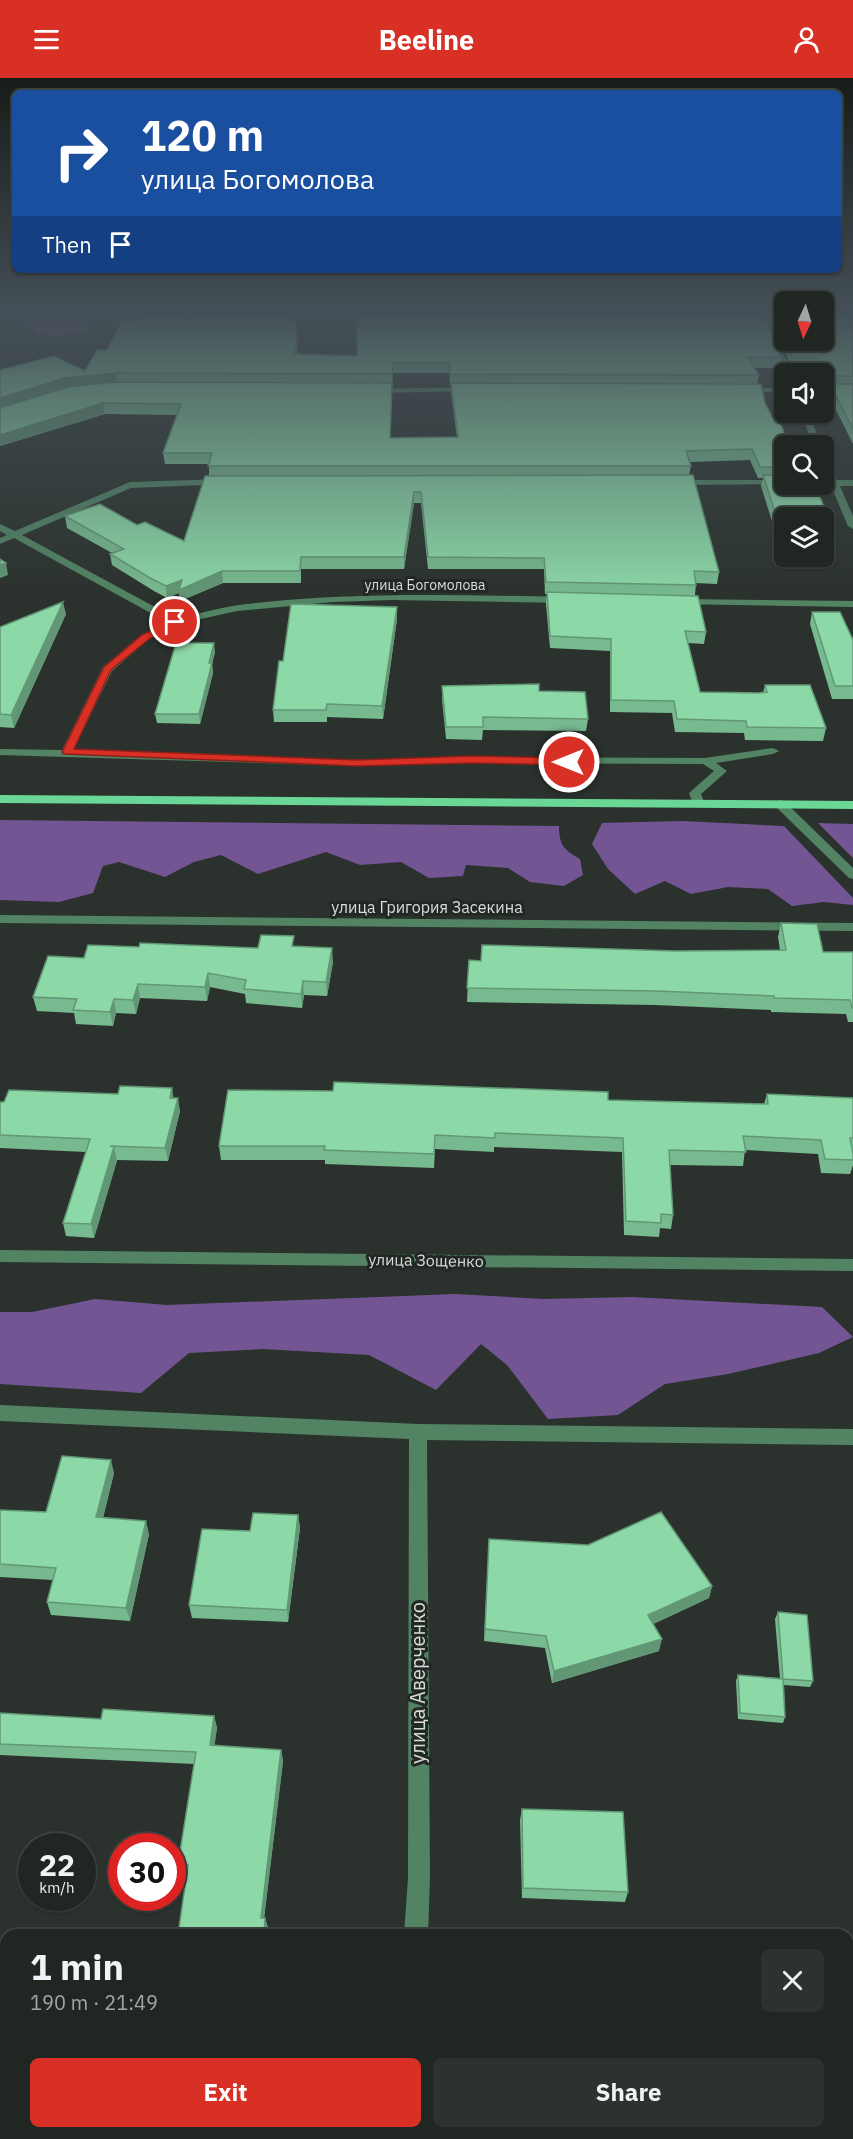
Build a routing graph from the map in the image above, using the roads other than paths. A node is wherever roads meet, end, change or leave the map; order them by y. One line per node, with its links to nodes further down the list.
1 (237, 482): 9 (street)
2 (665, 483): 3 (street)
3 (774, 483)
4 (834, 483): 5 (street)
5 (853, 483)
6 (834, 493): 7 (street)
7 (853, 526)
8 (0, 527): 9 (street)
9 (16, 536): 10 (street); 14 (street)
10 (0, 541)
11 (578, 600): 14 (street, улица Богомолова)
12 (669, 602): 13 (street)
13 (853, 604)
14 (175, 622): 17 (street, улица Богомолова)
15 (773, 751): 18 (street)
16 (0, 752): 17 (street)
17 (67, 752): 18 (street)
18 (705, 761): 20 (street)
19 (0, 799): 20 (main road)
20 (699, 804): 21 (main road)
21 (780, 804): 22 (main road); 23 (street)
22 (853, 805)
23 (853, 875)
24 (0, 919): 25 (street, улица Григория Засекина)
25 (853, 927)
26 (0, 1256): 27 (street, улица Зощенко)
27 (850, 1267)
28 (0, 1413): 29 (street)
29 (418, 1432): 30 (street); 31 (street, улица Аверченко)
30 (853, 1437)
31 (416, 1929)

